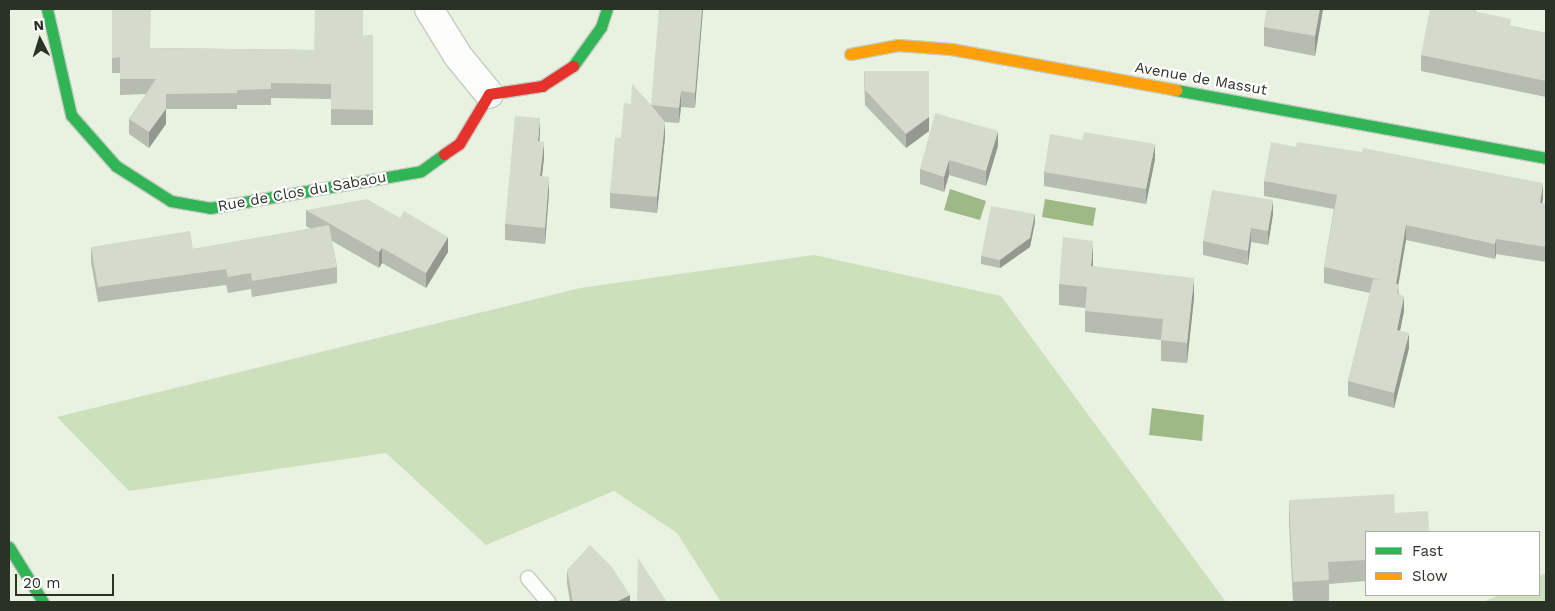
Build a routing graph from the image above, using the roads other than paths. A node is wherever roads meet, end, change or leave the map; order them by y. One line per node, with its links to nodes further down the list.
1 (47, 9): 5 (street, Rue de Clos du Sabaou)
2 (429, 9): 5 (street)
3 (607, 9): 5 (street)
4 (850, 54): 6 (street, Avenue de Massut)
5 (489, 94)
6 (1546, 158)
7 (9, 547): 9 (street)
8 (528, 578): 10 (lane)
9 (42, 602)
10 (548, 602)

